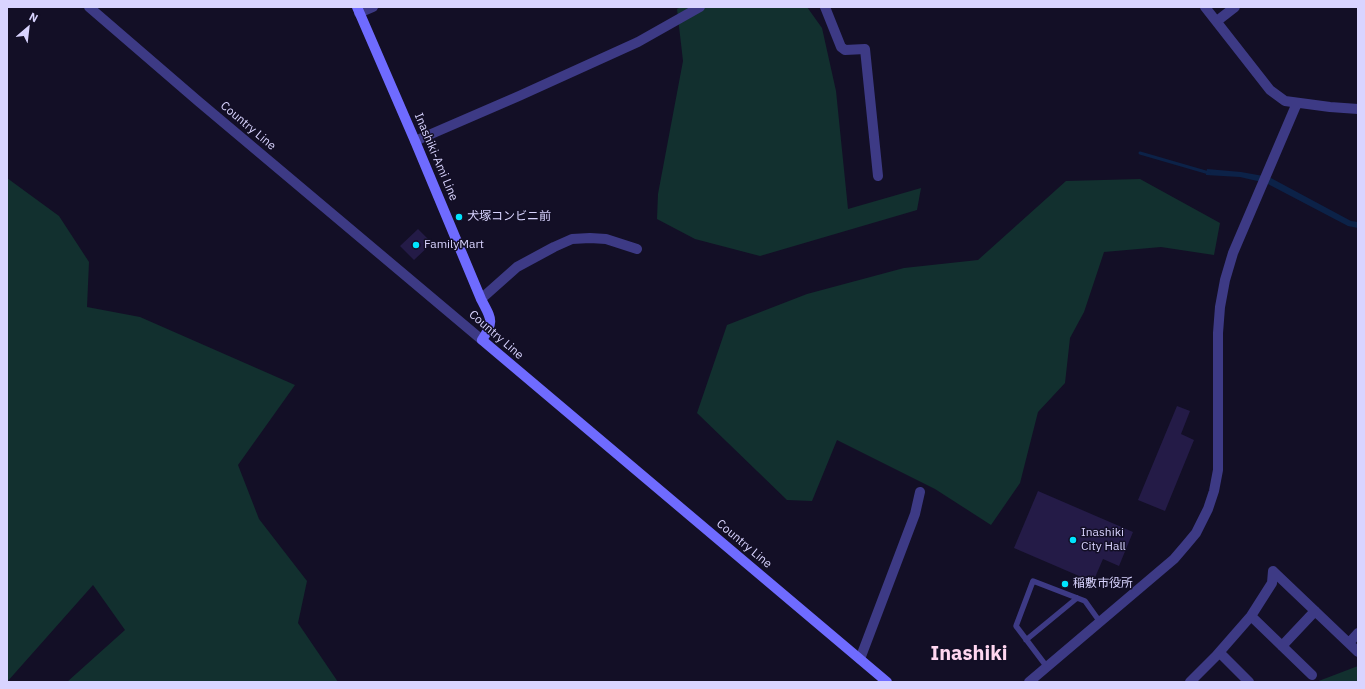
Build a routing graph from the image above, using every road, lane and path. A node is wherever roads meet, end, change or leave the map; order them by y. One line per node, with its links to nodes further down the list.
1 (89, 7): 15 (street, Country Line)
2 (373, 7): 7 (street)
3 (700, 7): 11 (street)
4 (825, 7): 12 (street)
5 (1205, 7): 8 (street)
6 (1235, 7): 8 (street)
7 (358, 10): 11 (main road, Inashiki-Ami Line)
8 (1217, 22): 9 (street)
9 (1297, 103): 10 (street); 20 (street)
10 (1358, 109)
11 (415, 141): 14 (main road, Inashiki-Ami Line)
12 (878, 176)
13 (637, 249): 14 (street)
14 (481, 299): 15 (main road, Inashiki-Ami Line)
15 (482, 340): 27 (main road, Country Line)
16 (920, 492): 27 (street)
17 (1076, 598): 20 (lane); 22 (lane); 22 (lane)
18 (1315, 611): 19 (street); 23 (street); 24 (street)
19 (1251, 616): 24 (street); 26 (street)
20 (1100, 622): 28 (street)
21 (1358, 633): 23 (street)
22 (1026, 640): 28 (lane)
23 (1349, 643): 25 (street)
24 (1282, 646): 29 (street)
25 (1358, 652)
26 (1220, 653): 32 (street); 33 (street)
27 (860, 659): 30 (main road, Country Line)
28 (1047, 667): 31 (street)
29 (1312, 675)
30 (887, 682)
31 (1029, 682)
32 (1190, 682)
33 (1249, 682)

